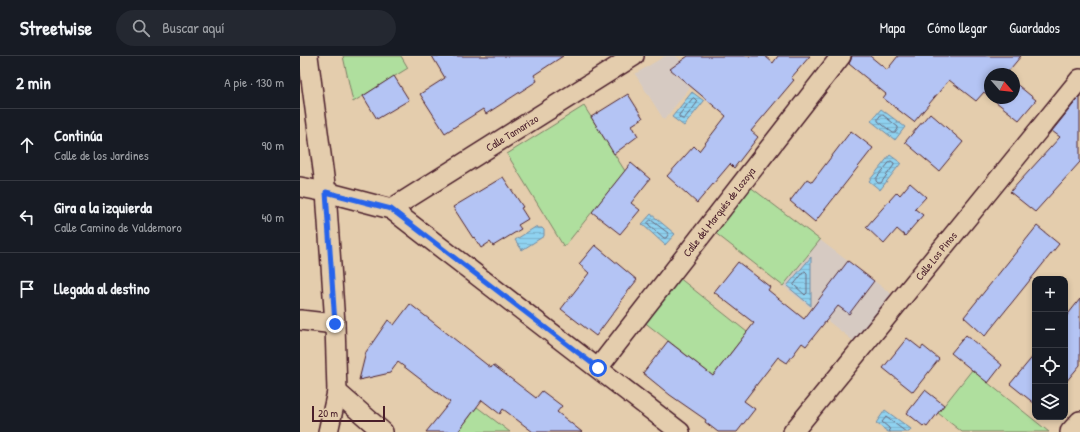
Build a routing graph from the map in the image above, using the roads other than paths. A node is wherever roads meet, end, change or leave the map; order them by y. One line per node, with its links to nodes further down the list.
1 (308, 56): 6 (street)
2 (634, 56): 7 (street, Calle Tamarizo)
3 (841, 56): 10 (street, Calle del Marqués de Lozoya)
4 (1080, 79): 16 (street, Calle Los Pinos)
5 (300, 187): 6 (street)
6 (326, 192): 7 (street); 9 (street)
7 (391, 209): 10 (street)
8 (300, 320): 9 (street)
9 (335, 324): 11 (street)
10 (598, 368): 15 (street)
11 (336, 392): 13 (street); 14 (street)
12 (1080, 421): 17 (street)
13 (328, 432)
14 (383, 432)
15 (680, 432)
16 (793, 432)
17 (1070, 432)

